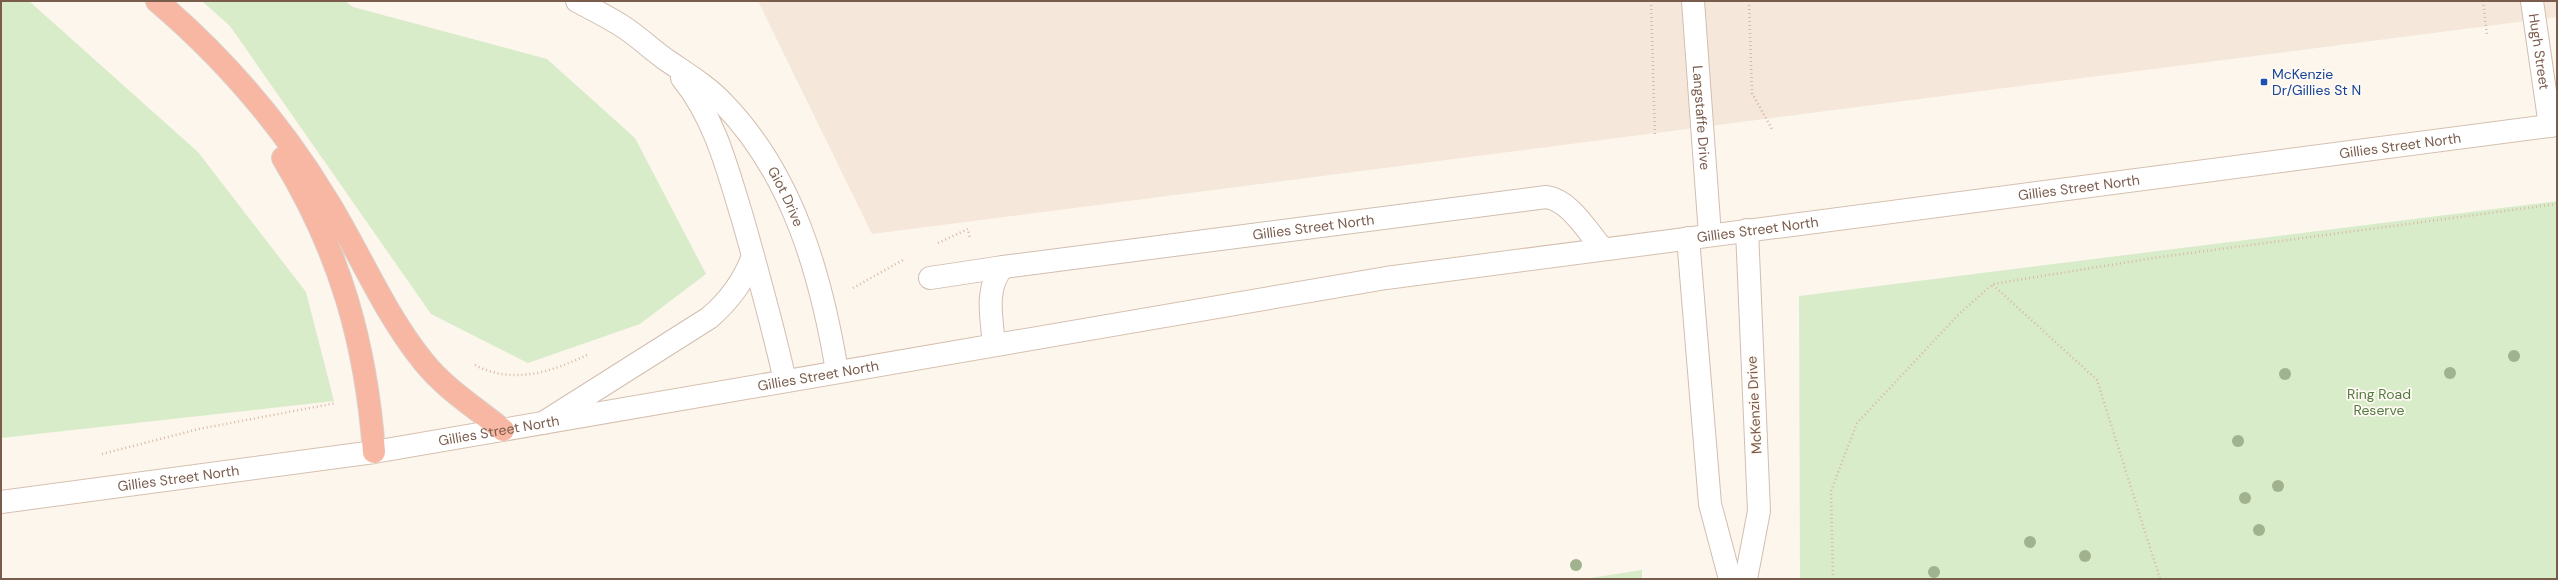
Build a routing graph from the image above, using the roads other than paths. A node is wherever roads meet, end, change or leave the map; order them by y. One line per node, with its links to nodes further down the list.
1 (157, 1): 5 (highway)
2 (577, 1): 6 (street, Giot Drive)
3 (1693, 1): 9 (street, Langstaffe Drive)
4 (2532, 1): 7 (street, Hugh Street)
5 (184, 24): 19 (highway); 20 (highway)
6 (667, 60): 12 (street, Giot Drive); 16 (street, Giot Drive)
7 (2553, 125): 8 (street, Gillies Street North)
8 (1746, 230): 9 (street, Gillies Street North); 23 (street, McKenzie Drive)
9 (1710, 235): 10 (street, Gillies Street North)
10 (1688, 238): 11 (street, Gillies Street North); 22 (street)
11 (1602, 248): 13 (street, Gillies Street North); 15 (street, Gillies Street North)
12 (754, 256): 17 (street, Giot Drive); 18 (street)
13 (1003, 267): 14 (street, Gillies Street North); 15 (street)
14 (930, 278)
15 (994, 345): 16 (street, Gillies Street North)
16 (837, 372): 17 (street, Gillies Street North)
17 (784, 381): 18 (street, Gillies Street North)
18 (542, 424): 19 (street, Gillies Street North)
19 (503, 430): 20 (street, Gillies Street North)
20 (374, 452): 21 (street, Gillies Street North)
21 (1, 502)
22 (1730, 579)
23 (1746, 579)

